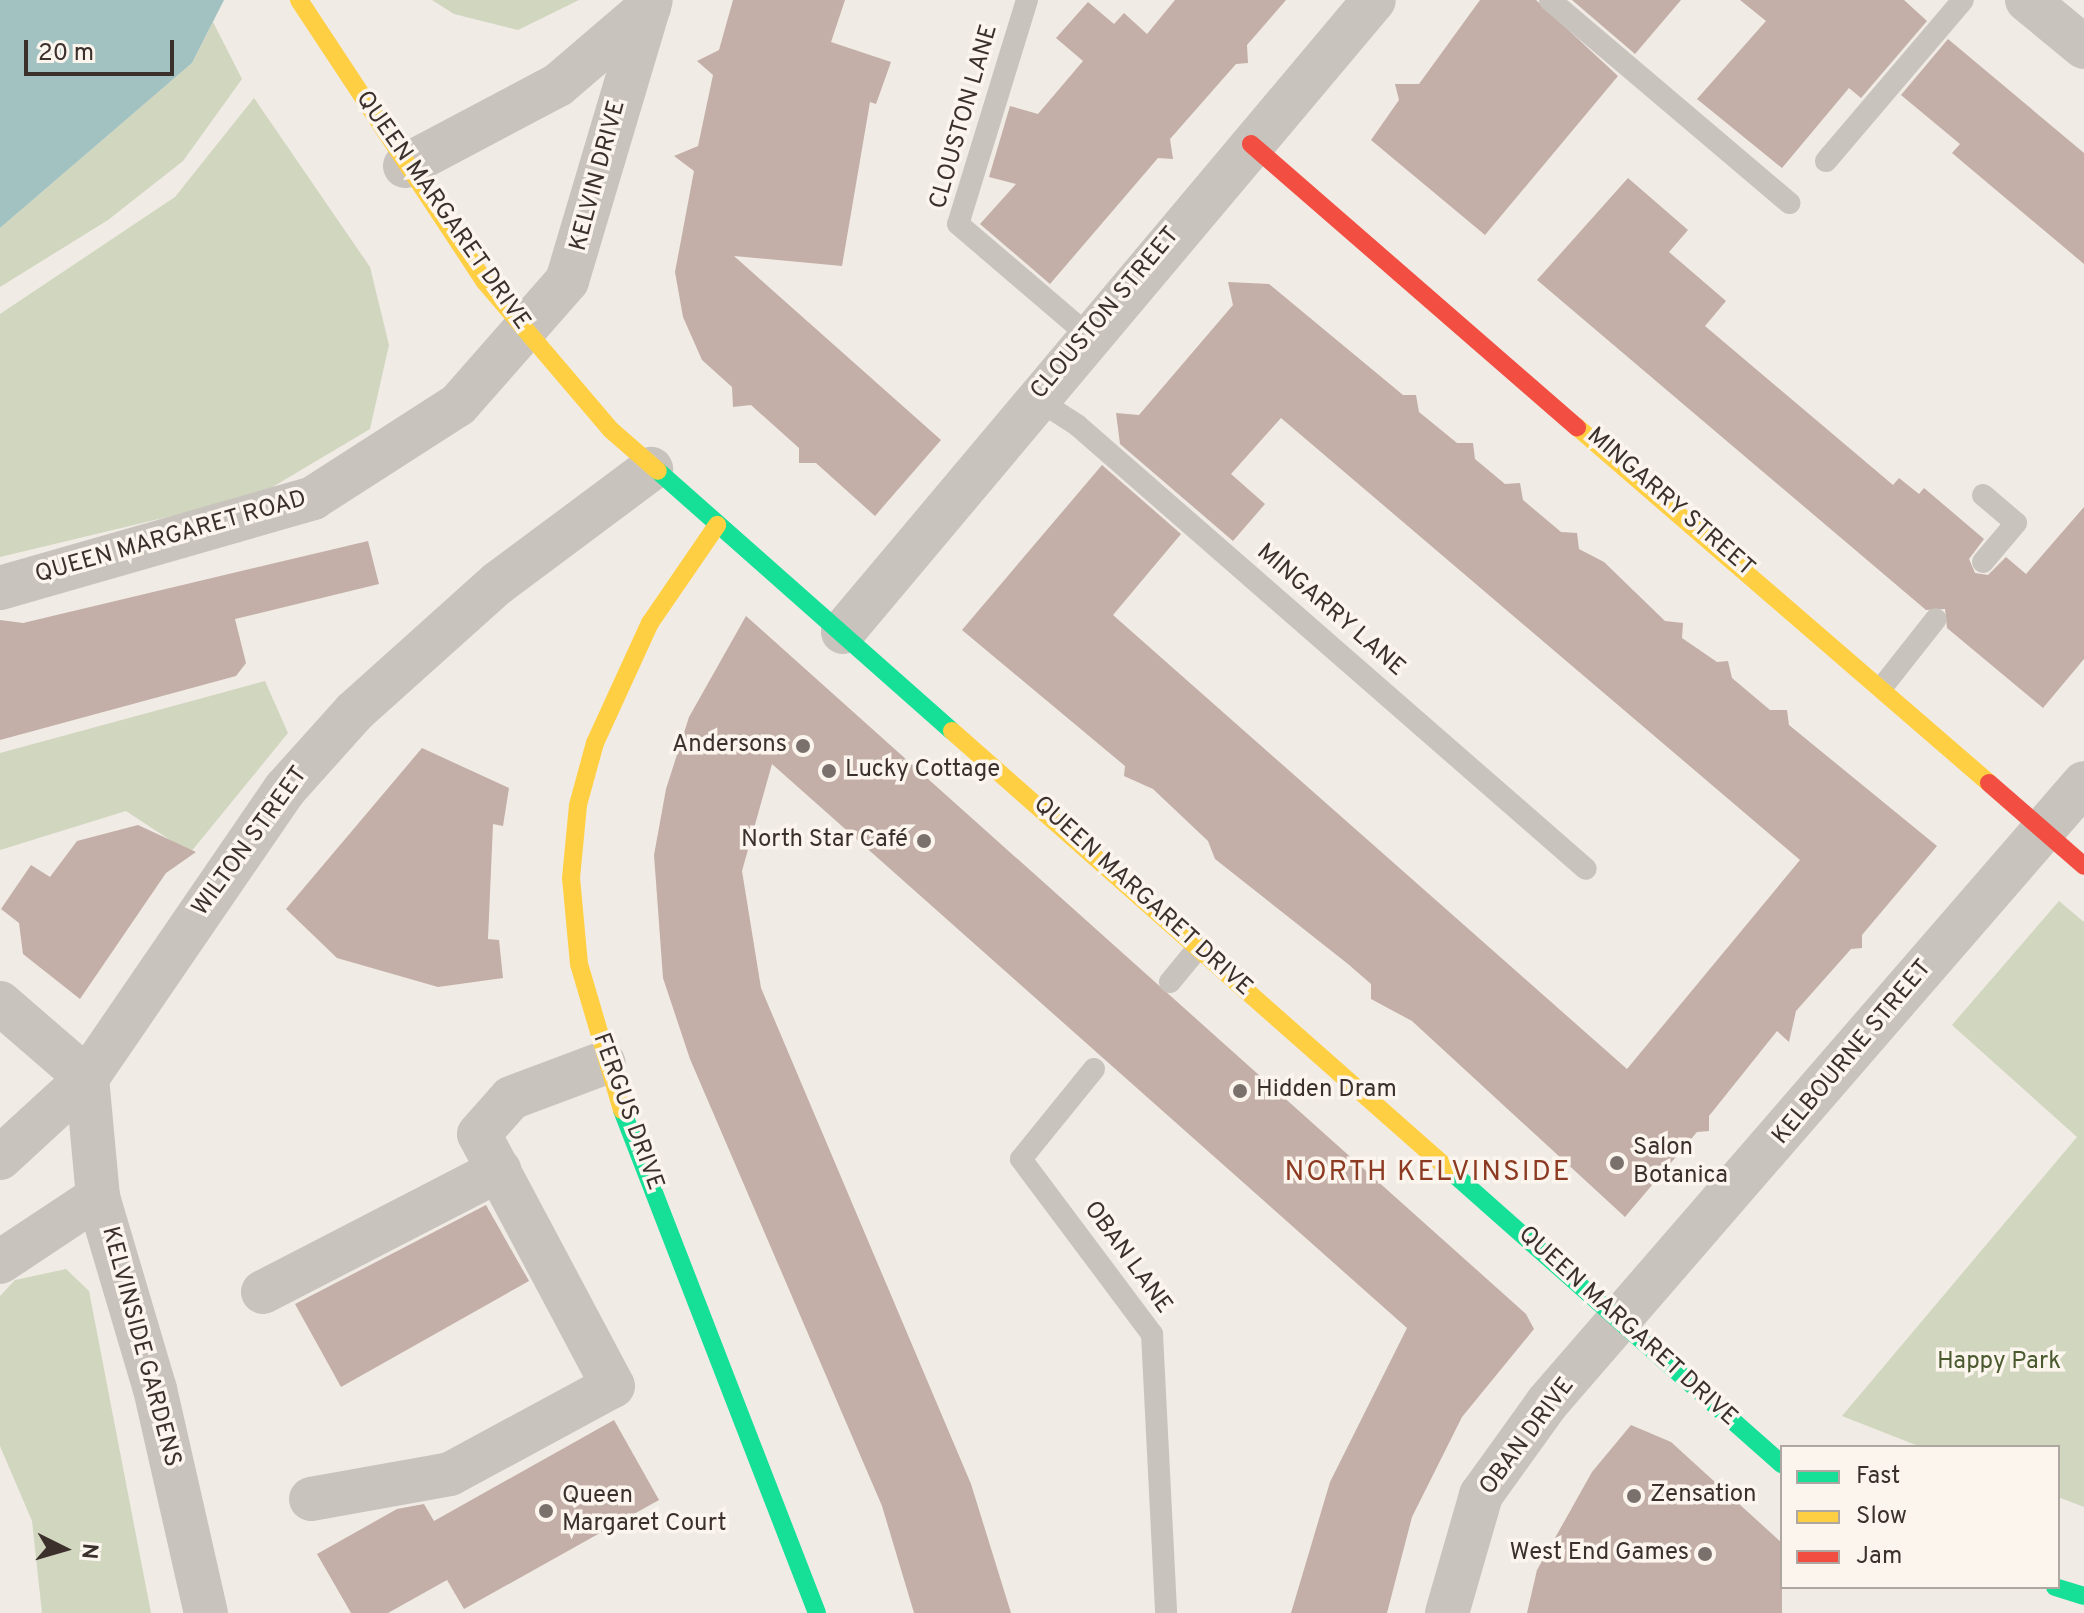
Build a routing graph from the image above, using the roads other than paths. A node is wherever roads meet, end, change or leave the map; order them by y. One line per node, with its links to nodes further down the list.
1 (299, 0): 11 (street, QUEEN MARGARET DRIVE)
2 (1027, 0): 14 (lane, CLOUSTON LANE)
3 (1374, 0): 9 (street, CLOUSTON STREET)
4 (1550, 0): 12 (lane)
5 (1963, 0): 10 (lane)
6 (2027, 0): 8 (street)
7 (650, 4): 11 (street, KELVIN DRIVE); 13 (street, KELVIN DRIVE)
8 (2084, 47)
9 (1251, 144): 14 (street, CLOUSTON STREET); 23 (street, MINGARRY STREET)
10 (1826, 161)
11 (405, 166): 13 (street, QUEEN MARGARET DRIVE)
12 (1789, 203)
13 (527, 333): 16 (street, QUEEN MARGARET DRIVE); 20 (street, QUEEN MARGARET ROAD)
14 (1088, 335): 15 (street, CLOUSTON STREET)
15 (1035, 398): 22 (street, CLOUSTON STREET); 27 (lane, MINGARRY LANE)
16 (651, 469): 18 (street, QUEEN MARGARET DRIVE); 33 (street, WILTON STREET)
17 (1983, 495): 19 (lane)
18 (717, 525): 22 (street, QUEEN MARGARET DRIVE); 31 (street, FERGUS DRIVE)
19 (1983, 562)
20 (0, 588)
21 (1936, 619): 23 (lane)
22 (843, 632): 28 (street, QUEEN MARGARET DRIVE)
23 (1883, 686): 25 (street, MINGARRY STREET)
24 (2084, 783): 25 (street, KELBOURNE STREET)
25 (2047, 828): 26 (street, MINGARRY STREET); 39 (street, KELBOURNE STREET)
26 (2084, 866)
27 (1586, 869)
28 (1198, 948): 29 (lane); 39 (street, QUEEN MARGARET DRIVE)
29 (1170, 982)
30 (0, 1003): 33 (street)
31 (604, 1063): 35 (street); 45 (street, FERGUS DRIVE)
32 (1094, 1069): 46 (lane, OBAN LANE)
33 (87, 1078): 34 (street, WILTON STREET); 36 (street, KELVINSIDE GARDENS)
34 (0, 1158)
35 (499, 1170): 38 (street); 41 (street)
36 (98, 1197): 37 (street); 44 (street, KELVINSIDE GARDENS)
37 (0, 1262)
38 (263, 1292)
39 (1617, 1318): 40 (street, QUEEN MARGARET DRIVE); 47 (street, OBAN DRIVE)
40 (1780, 1462)
41 (311, 1499)
42 (2060, 1589): 43 (street)
43 (2084, 1596)
44 (206, 1613)
45 (817, 1613)
46 (1166, 1613)
47 (1447, 1613)

